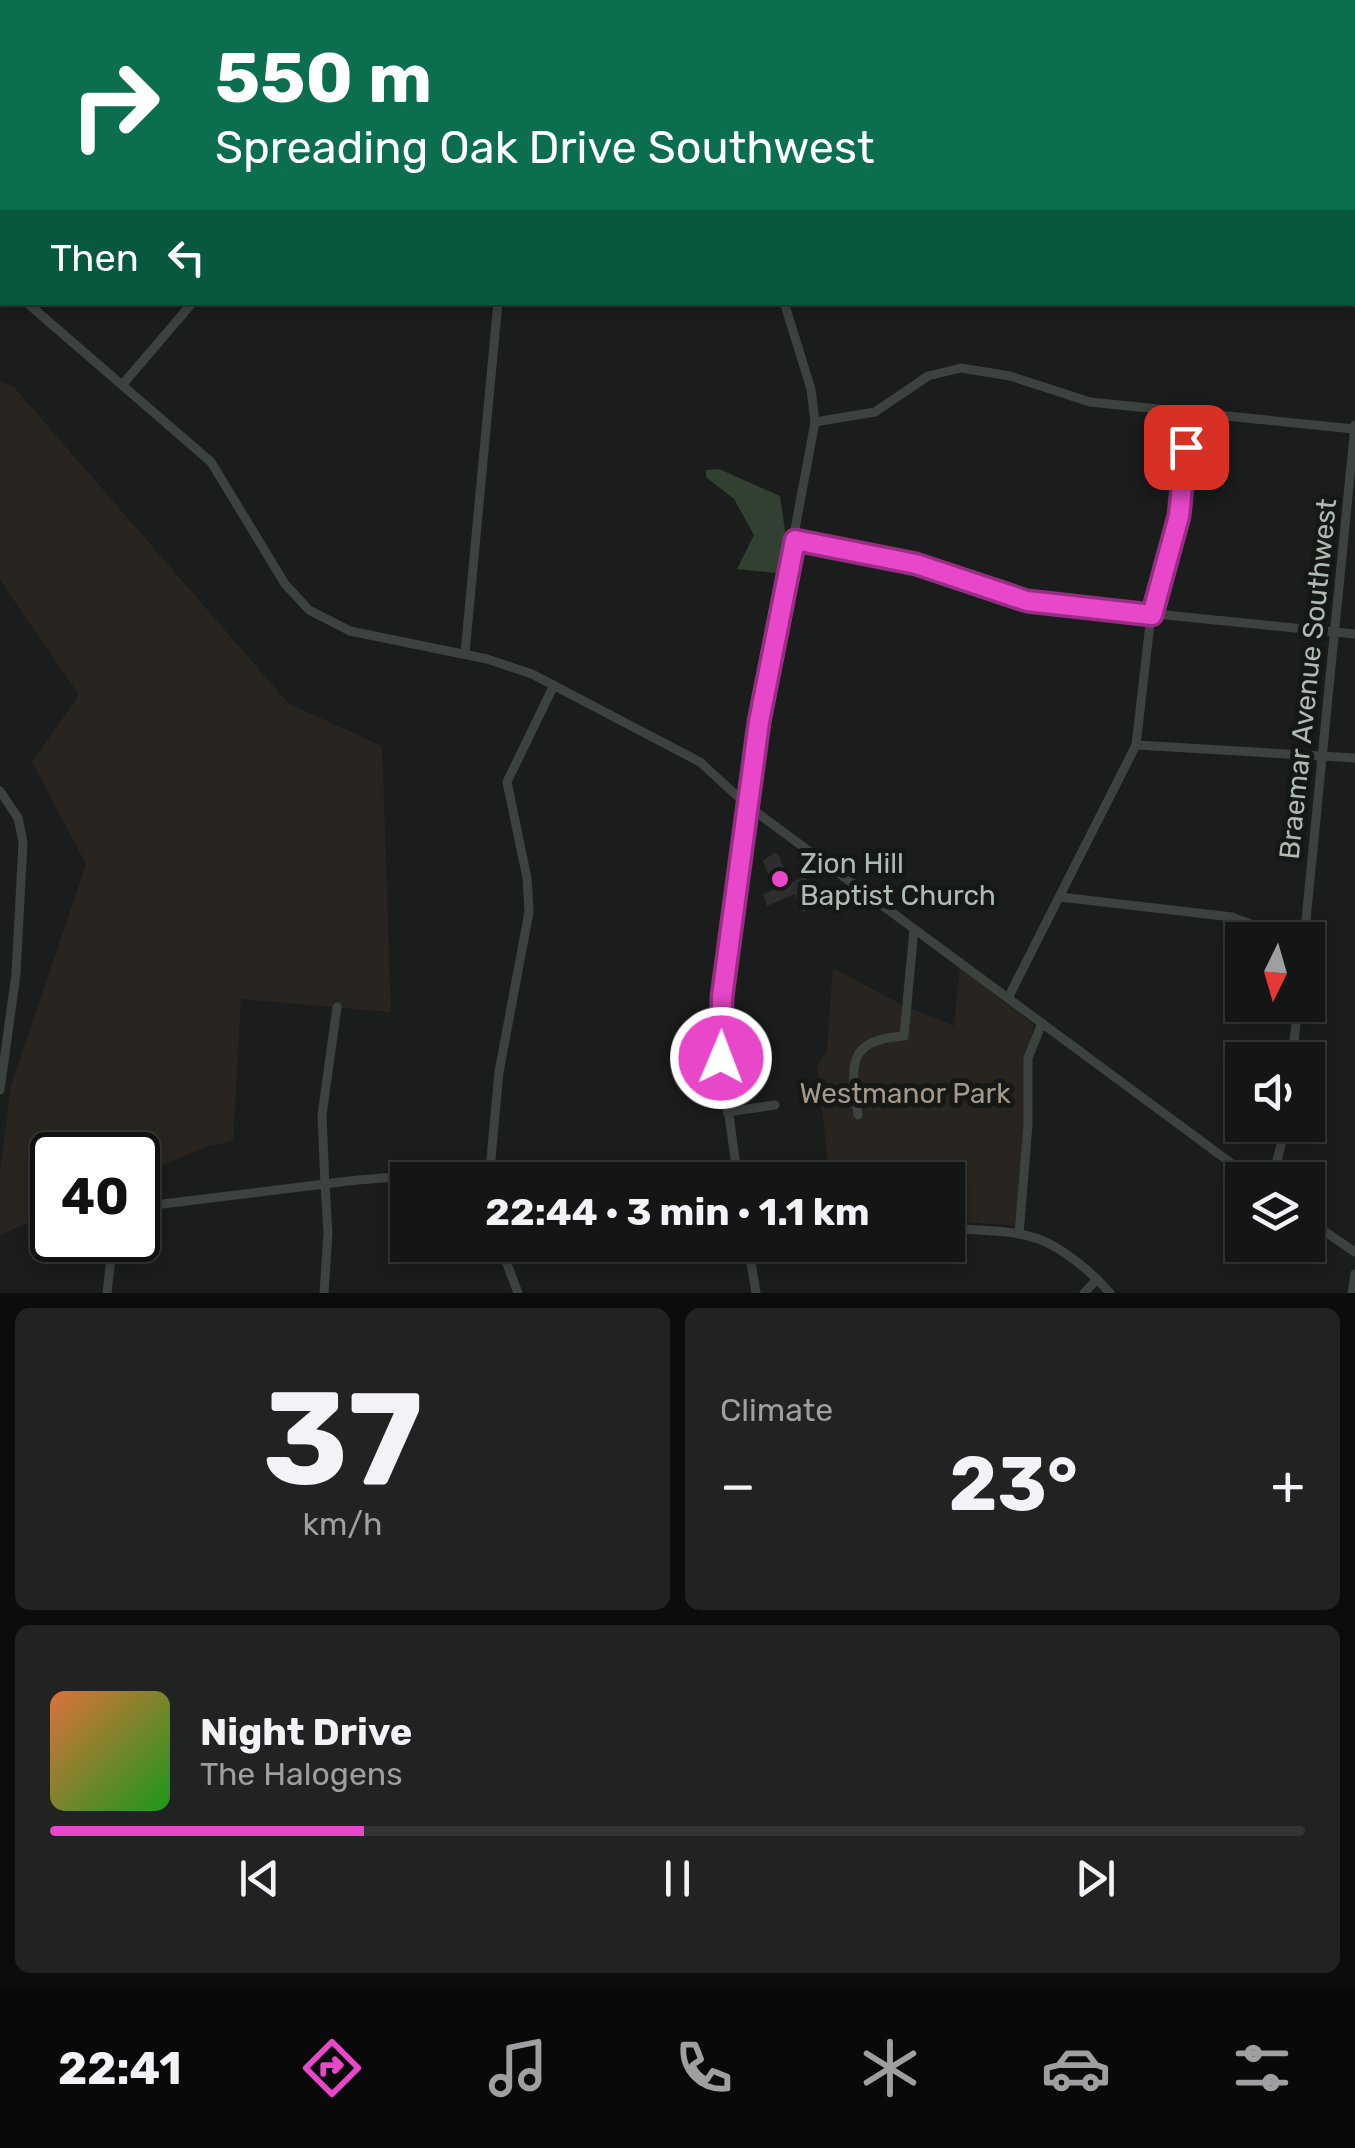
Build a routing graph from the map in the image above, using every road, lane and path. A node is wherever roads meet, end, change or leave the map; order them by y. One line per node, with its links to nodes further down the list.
1 (30, 305): 5 (street)
2 (190, 305): 5 (street)
3 (498, 305): 13 (street)
4 (785, 305): 7 (street)
5 (123, 384): 13 (street)
6 (1189, 413): 7 (street); 8 (street); 10 (street)
7 (815, 422): 9 (street)
8 (1355, 426): 11 (street, Braemar Avenue Southwest)
9 (795, 540): 10 (street); 19 (street)
10 (1152, 615): 11 (street); 15 (street)
11 (1336, 632): 12 (street); 16 (street, Braemar Avenue Southwest)
12 (1355, 634)
13 (465, 654): 14 (street)
14 (554, 685): 19 (street); 33 (street)
15 (1136, 745): 16 (street); 20 (street)
16 (1323, 757): 17 (street); 22 (street, Braemar Avenue Southwest)
17 (1355, 758)
18 (0, 792): 27 (street)
19 (748, 806): 23 (street); 31 (street)
20 (1060, 896): 21 (street); 24 (street)
21 (1245, 922)
22 (1306, 922)
23 (914, 928): 24 (street); 32 (street)
24 (1008, 998): 28 (street)
25 (337, 1007): 37 (street)
26 (0, 1010): 27 (street)
27 (12, 1011): 29 (street)
28 (1042, 1024): 35 (street); 41 (street)
29 (0, 1090)
30 (775, 1105): 31 (street)
31 (727, 1112): 34 (street)
32 (858, 1114)
33 (491, 1162)
34 (735, 1162)
35 (1230, 1162)
36 (390, 1177): 37 (street)
37 (325, 1184): 38 (street); 49 (street)
38 (160, 1204)
39 (965, 1229): 41 (street)
40 (1325, 1232): 42 (street)
41 (1019, 1234): 47 (street)
42 (1355, 1252)
43 (111, 1262): 48 (street)
44 (506, 1262): 50 (street)
45 (751, 1262): 51 (street)
46 (1355, 1274): 54 (street)
47 (1097, 1279): 52 (street); 53 (street)
48 (107, 1293)
49 (324, 1293)
50 (518, 1293)
51 (756, 1293)
52 (1084, 1293)
53 (1110, 1293)
54 (1352, 1293)

